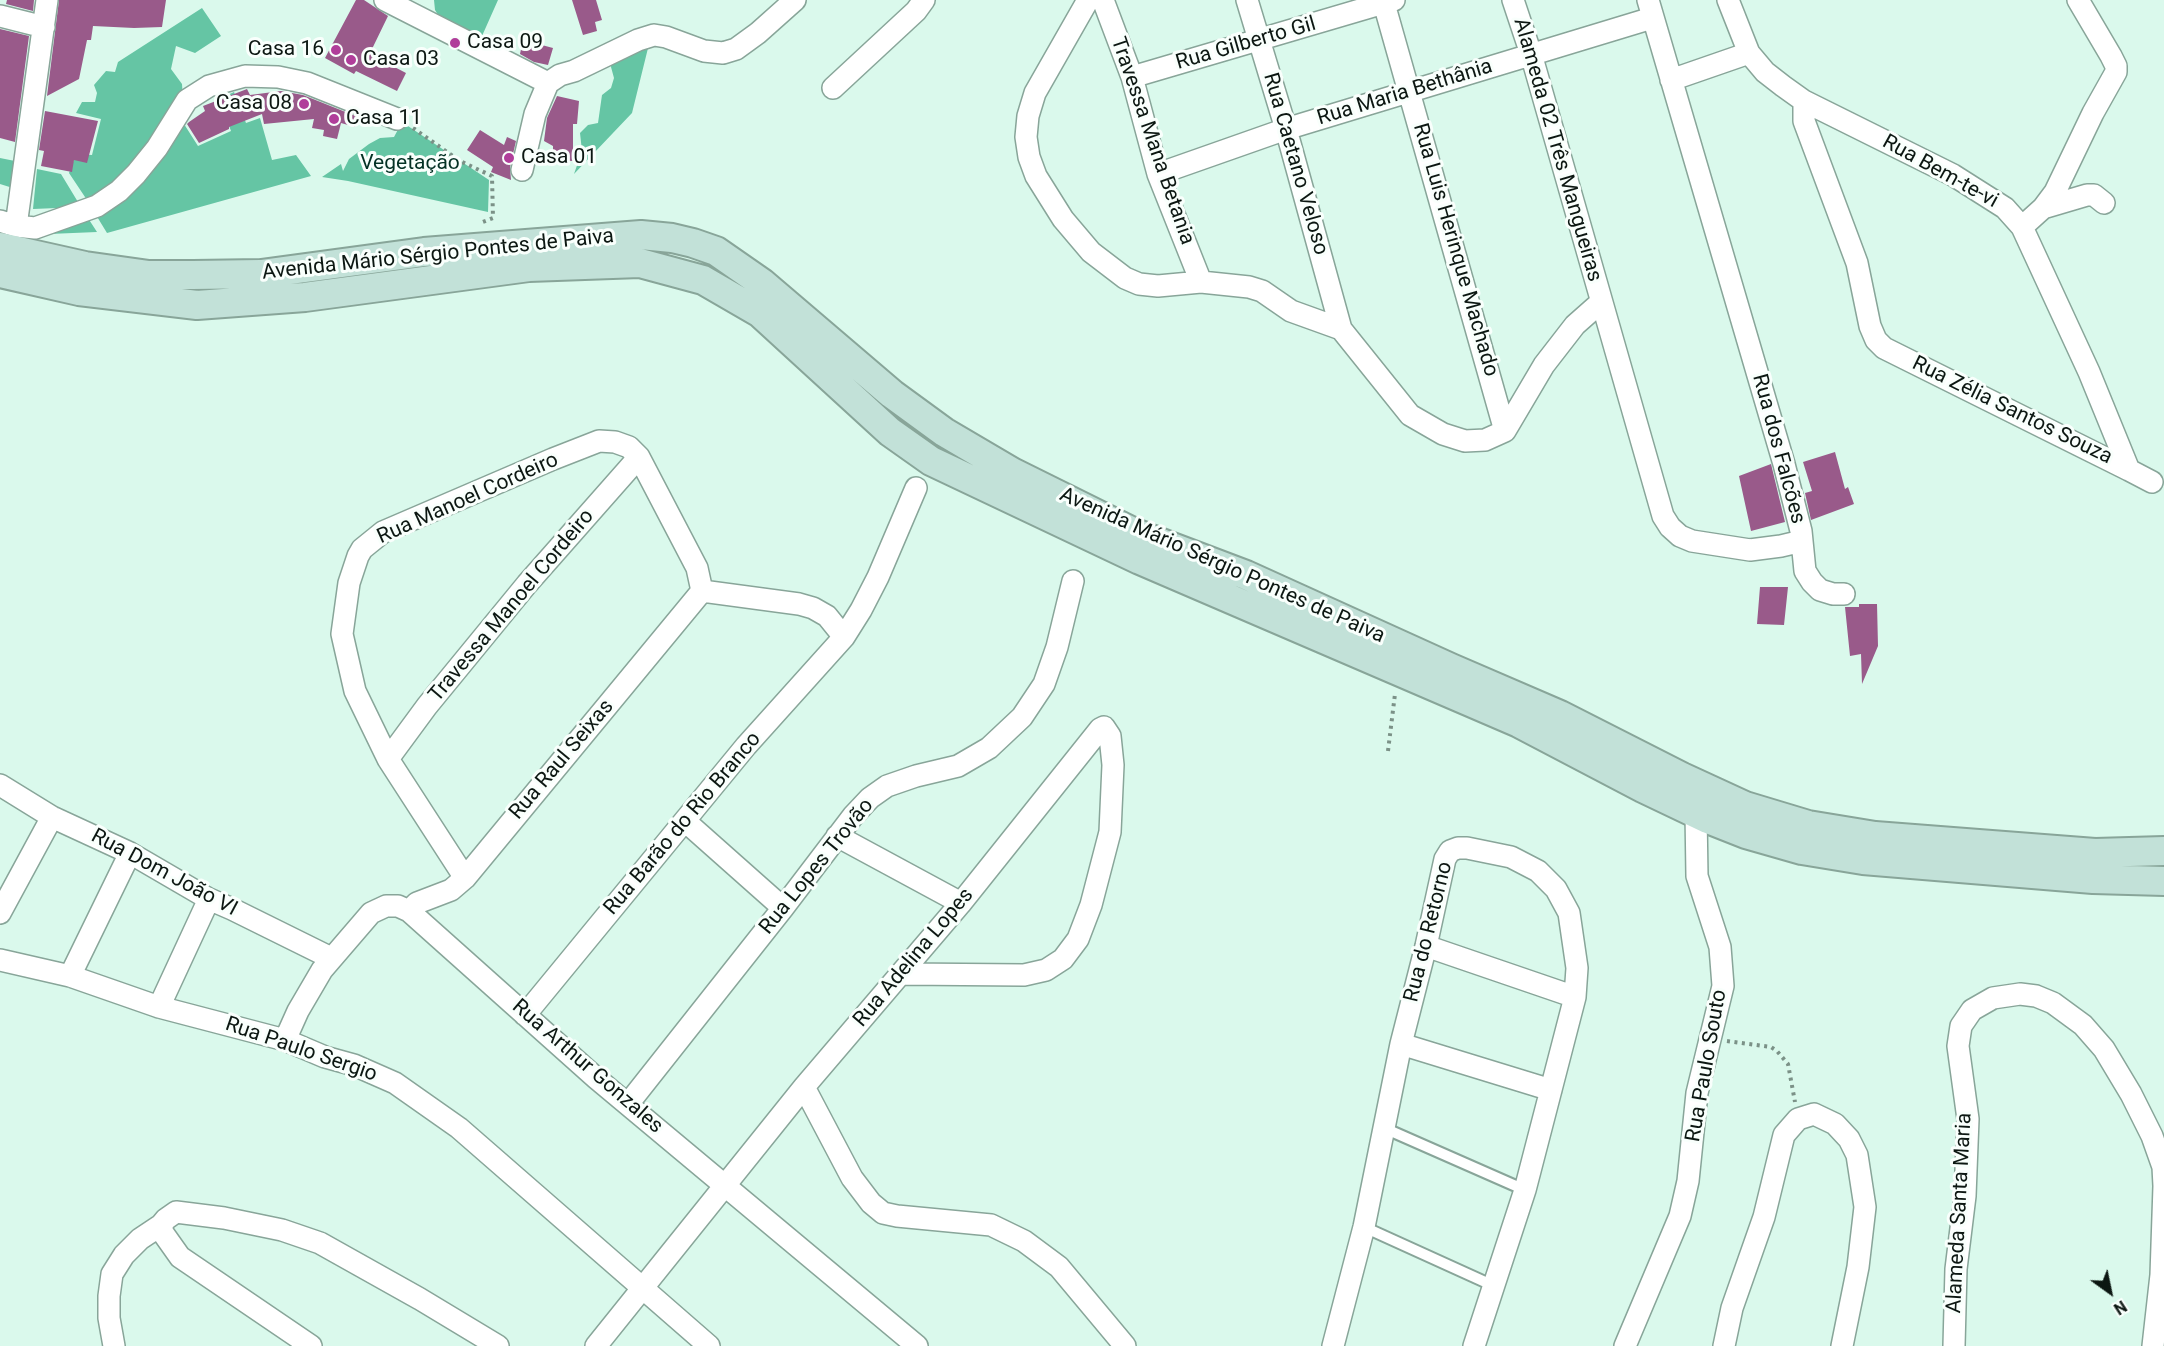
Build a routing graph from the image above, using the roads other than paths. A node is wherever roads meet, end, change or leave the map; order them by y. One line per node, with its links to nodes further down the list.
1 (47, 0): 14 (street)
2 (385, 0): 20 (street)
3 (795, 0): 20 (street)
4 (924, 0): 21 (street)
5 (1088, 0): 33 (street)
6 (1103, 0): 18 (street, Travessa Mana Betania)
7 (1247, 0): 15 (street, Rua Caetano Veloso)
8 (1513, 0): 17 (street, Alameda 02 Três Mangueiras)
9 (1728, 0): 16 (street, Rua Bem-te-vi)
10 (2078, 0): 29 (street)
11 (1387, 1): 15 (street, Rua Gilberto Gil); 22 (street, Rua Luis Herinque Machado)
12 (1650, 9): 17 (street, Rua Maria Bethânia); 19 (street, Rua dos Falcões)
13 (0, 16): 14 (street)
14 (44, 27): 31 (street)
15 (1260, 40): 18 (street, Rua Gilberto Gil); 25 (street, Rua Caetano Veloso)
16 (1749, 53): 19 (street); 23 (street, Rua Bem-te-vi)
17 (1531, 54): 22 (street, Rua Maria Bethânia); 34 (street, Alameda 02 Três Mangueiras)
18 (1132, 77): 27 (street, Travessa Mana Betania)
19 (1671, 80): 41 (street, Rua dos Falcões)
20 (548, 83): 26 (street)
21 (833, 88)
22 (1411, 92): 25 (street, Rua Maria Bethânia); 36 (street, Rua Luis Herinque Machado)
23 (1804, 101): 30 (street, Rua Bem-te-vi); 38 (street, Rua Zélia Santos Souza)
24 (397, 118): 31 (street)
25 (1286, 129): 27 (street, Rua Maria Bethânia); 35 (street, Rua Caetano Veloso)
26 (522, 170)
27 (1158, 174): 33 (street, Travessa Mana Betania)
28 (2104, 203): 29 (street)
29 (2043, 208): 30 (street)
30 (2022, 227): 38 (street, Rua Bem-te-vi)
31 (5, 231): 52 (main road, Avenida Mário Sérgio Pontes de Paiva)
32 (0, 273): 48 (main road, Avenida Mário Sérgio Pontes de Paiva)
33 (1200, 282): 35 (street)
34 (1601, 303): 36 (street, Alameda 02 Três Mangueiras); 41 (street, Rua dos Falcões)
35 (1341, 329): 36 (street)
36 (1505, 431)
37 (639, 457): 43 (street); 46 (street, Travessa Manoel Cordeiro); 46 (street, Rua Manoel Cordeiro)
38 (2129, 470): 39 (street)
39 (2152, 482)
40 (916, 488): 45 (street, Rua Barão do Rio Branco)
41 (1802, 541): 44 (street)
42 (1073, 581): 51 (street, Rua Lopes Trovão)
43 (702, 591): 45 (street); 54 (street, Rua Raul Seixas)
44 (1844, 594)
45 (844, 637): 50 (street, Rua Barão do Rio Branco)
46 (388, 759): 54 (street, Rua Manoel Cordeiro)
47 (0, 785): 49 (street, Rua Dom João VI)
48 (1695, 813): 55 (main road, Avenida Mário Sérgio Pontes de Paiva); 90 (street, Rua Paulo Souto)
49 (52, 817): 53 (street, Rua Dom João VI); 60 (street)
50 (685, 821): 58 (street); 68 (street, Rua Barão do Rio Branco)
51 (837, 836): 57 (street); 58 (street, Rua Lopes Trovão)
52 (2164, 851)
53 (130, 853): 56 (street, Rua Dom João VI); 65 (street)
54 (465, 878): 59 (street, Rua Raul Seixas)
55 (2164, 881)
56 (209, 899): 62 (street, Rua Dom João VI); 67 (street)
57 (961, 903): 64 (street, Rua Adelina Lopes); 64 (street, Rua Adelina Lopes)
58 (783, 908): 73 (street, Rua Lopes Trovão)
59 (409, 911): 62 (street); 68 (street, Rua Arthur Gonzales)
60 (0, 914)
61 (1426, 946): 66 (street); 66 (street, Rua do Retorno); 70 (street, Rua do Retorno)
62 (331, 958): 69 (street)
63 (0, 960): 65 (street, Rua Paulo Sergio)
64 (902, 974): 71 (street, Rua Adelina Lopes)
65 (70, 976): 67 (street, Rua Paulo Sergio)
66 (1575, 997): 72 (street, Rua do Retorno)
67 (159, 1007): 69 (street, Rua Paulo Sergio)
68 (525, 1015): 73 (street, Rua Arthur Gonzales)
69 (285, 1040): 80 (street, Rua Paulo Sergio)
70 (1401, 1044): 72 (street); 74 (street, Rua do Retorno)
71 (804, 1087): 75 (street, Rua Adelina Lopes); 87 (street)
72 (1551, 1090): 76 (street, Rua do Retorno)
73 (628, 1104): 75 (street, Rua Arthur Gonzales)
74 (1384, 1128): 76 (lane); 78 (street, Rua do Retorno)
75 (726, 1186): 80 (street, Rua Adelina Lopes); 86 (street, Rua Arthur Gonzales)
76 (1525, 1191): 79 (street, Rua do Retorno)
77 (161, 1226): 81 (street); 82 (street); 83 (street)
78 (1364, 1227): 79 (lane); 88 (street, Rua do Retorno)
79 (1494, 1286): 89 (street, Rua do Retorno)
80 (642, 1289): 84 (street, Rua Adelina Lopes); 85 (street, Rua Paulo Sergio)
81 (114, 1346)
82 (311, 1346)
83 (498, 1346)
84 (596, 1346)
85 (709, 1346)
86 (917, 1346)
87 (1125, 1346)
88 (1333, 1346)
89 (1474, 1346)
90 (1625, 1346)
91 (1724, 1346): 92 (street)
92 (1842, 1346)
93 (1954, 1346): 94 (street, Alameda Santa Maria)
94 (2153, 1346)

